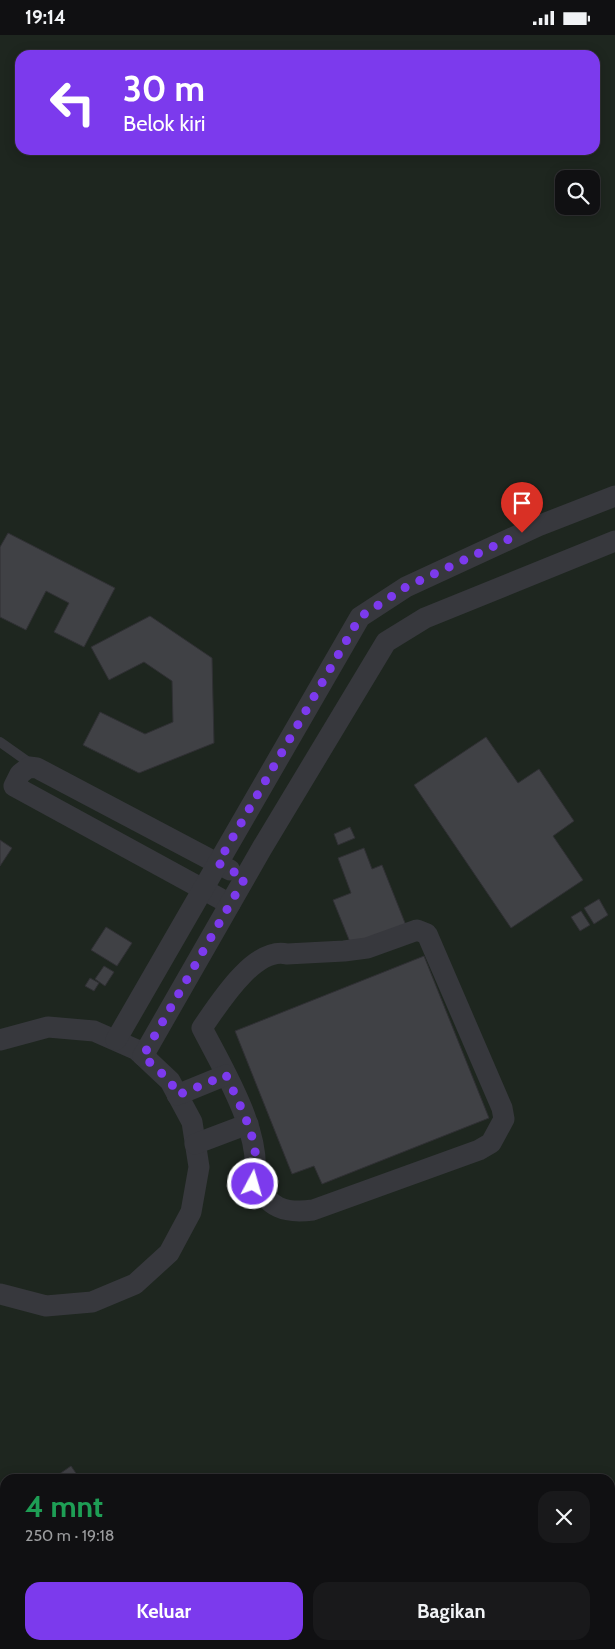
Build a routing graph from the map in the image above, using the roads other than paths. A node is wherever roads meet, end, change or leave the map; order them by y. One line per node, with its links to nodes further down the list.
1 (615, 496): 5 (street)
2 (615, 541): 6 (street)
3 (0, 742): 4 (lane)
4 (37, 768): 5 (street); 7 (street)
5 (218, 863): 6 (street); 7 (street)
6 (245, 878): 8 (street)
7 (203, 890): 8 (street); 10 (street)
8 (230, 904): 11 (street)
9 (0, 1040): 10 (street)
10 (116, 1040): 11 (street)
11 (143, 1056): 13 (street)
12 (226, 1075): 13 (street); 14 (street); 14 (street)
13 (178, 1095): 15 (street)
14 (248, 1123): 15 (street)
15 (195, 1144): 16 (street)
16 (0, 1295)

